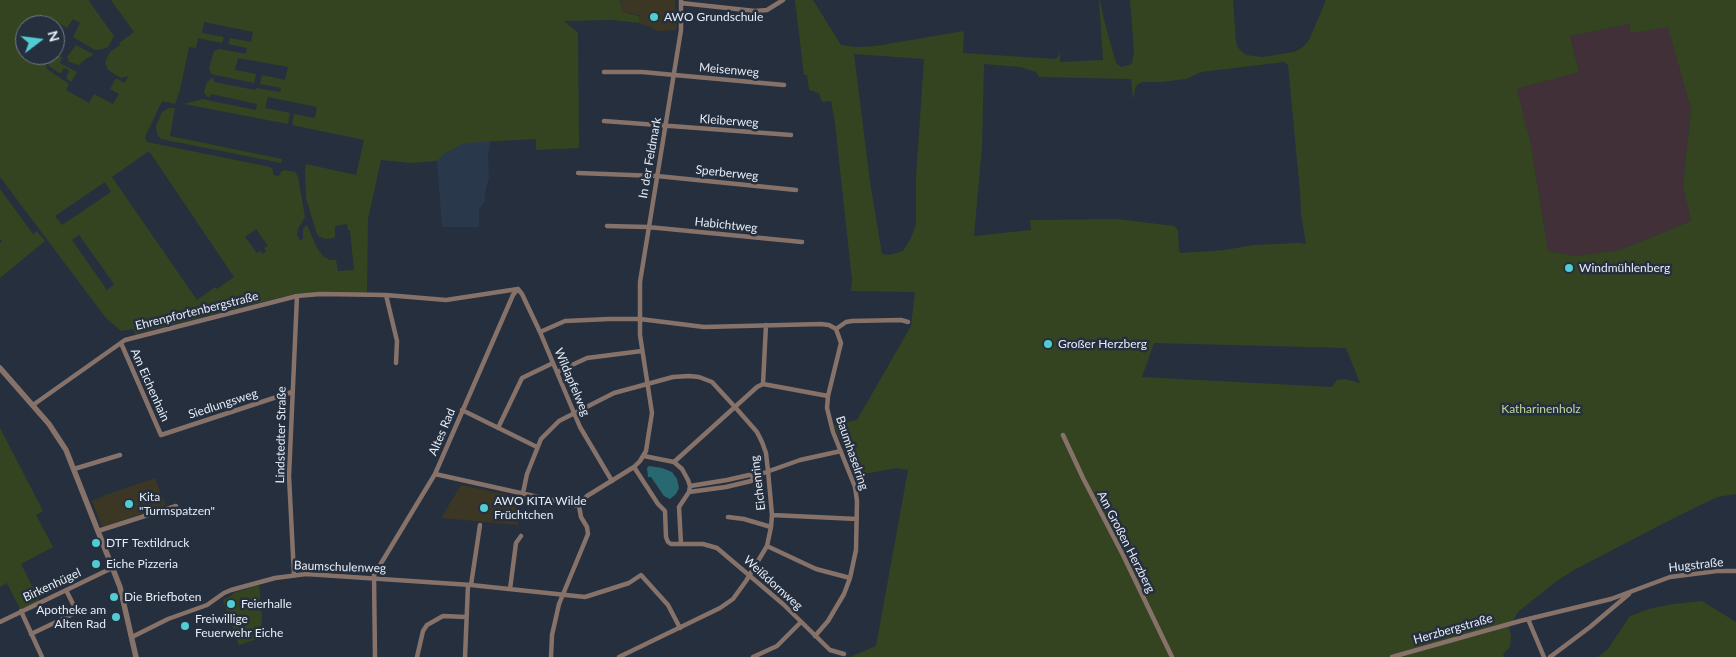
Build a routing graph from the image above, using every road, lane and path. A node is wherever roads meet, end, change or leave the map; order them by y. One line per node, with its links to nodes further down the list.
1 (712, 0): 6 (street)
2 (769, 0): 5 (street)
3 (783, 0): 5 (street)
4 (681, 2): 6 (street); 8 (street, In der Feldmark)
5 (772, 6): 6 (street)
6 (712, 7)
7 (604, 72): 8 (street, Meisenweg)
8 (674, 75): 9 (street, Meisenweg); 11 (street, In der Feldmark)
9 (784, 85)
10 (604, 122): 11 (street, Kleiberweg)
11 (665, 126): 12 (street, Kleiberweg); 14 (street, In der Feldmark)
12 (791, 135)
13 (578, 173): 14 (street, Sperberweg)
14 (656, 176): 15 (street, Sperberweg); 17 (street, In der Feldmark)
15 (796, 190)
16 (607, 226): 17 (street, Habichtweg)
17 (648, 227): 18 (street, Habichtweg); 22 (street, In der Feldmark)
18 (802, 242)
19 (518, 289): 20 (street, Ehrenpfortenbergstraße); 26 (street, Wildapfelweg); 39 (street, Altes Rad)
20 (386, 295): 21 (street, Ehrenpfortenbergstraße); 29 (street)
21 (297, 296): 27 (street, Ehrenpfortenbergstraße); 35 (street, Lindstedter Straße)
22 (640, 319): 24 (street); 26 (street); 28 (street, In der Feldmark)
23 (908, 322): 25 (street)
24 (766, 325): 25 (street); 34 (street)
25 (836, 329): 36 (street, Baumhaselring)
26 (540, 332): 30 (street, Wildapfelweg)
27 (121, 342): 37 (street, Ehrenpfortenbergstraße); 42 (street, Am Eichenhain)
28 (642, 351): 32 (street); 33 (street, In der Feldmark)
29 (396, 363)
30 (553, 363): 32 (street, Wildapfelweg); 41 (street)
31 (0, 368): 37 (street)
32 (557, 372): 40 (street, Wildapfelweg)
33 (649, 384): 38 (street, Eichenring); 40 (street, Eichenring); 47 (street, In der Feldmark)
34 (763, 384): 36 (street); 38 (street)
35 (292, 392): 42 (street, Siedlungsweg); 71 (street, Lindstedter Straße)
36 (828, 396): 45 (street, Baumhaselring)
37 (33, 405): 50 (street)
38 (735, 407): 48 (street); 51 (street, Eichenring)
39 (462, 410): 41 (street); 52 (street, Altes Rad)
40 (574, 413): 44 (street, Eichenring); 54 (street, Wildapfelweg)
41 (498, 428): 44 (street)
42 (161, 435)
43 (1063, 435): 99 (street, Am Großen Herzberg)
44 (537, 447): 57 (street, Eichenring)
45 (841, 451): 51 (street); 62 (street, Baumhaselring)
46 (120, 455): 50 (street)
47 (644, 456): 48 (street); 49 (street)
48 (674, 462): 55 (street)
49 (634, 468): 54 (street); 67 (street)
50 (74, 469): 65 (street)
51 (768, 471): 53 (street); 60 (street, Eichenring)
52 (435, 474): 57 (street); 73 (street, Altes Rad)
53 (754, 476): 55 (street); 56 (street)
54 (612, 481): 59 (street)
55 (690, 486): 56 (street)
56 (689, 492): 67 (street)
57 (523, 493): 59 (street)
58 (176, 506): 65 (street)
59 (579, 506): 79 (street)
60 (772, 515): 62 (street); 64 (street, Eichenring)
61 (728, 517): 64 (street)
62 (857, 519): 74 (street, Baumhaselring)
63 (480, 525): 75 (street)
64 (771, 527): 68 (street, Eichenring)
65 (98, 531): 69 (street)
66 (522, 536): 76 (street)
67 (681, 544): 72 (street, Weißdornweg)
68 (767, 546): 72 (street, Eichenring); 74 (street)
69 (112, 568): 77 (street, Birkenhügel); 89 (street)
70 (1736, 571): 78 (street, Hugstraße)
71 (294, 575): 73 (street, Baumschulenweg); 89 (street, Baumschulenweg)
72 (749, 575): 85 (street, Weißdornweg); 86 (street, Eichenring)
73 (374, 578): 75 (street, Baumschulenweg); 93 (street)
74 (850, 578): 88 (street, Baumhaselring)
75 (469, 585): 76 (street, Baumschulenweg); 81 (street)
76 (510, 589): 79 (street, Baumschulenweg)
77 (66, 590): 80 (street, Birkenhügel); 87 (street)
78 (1630, 593): 82 (street, Hugstraße); 102 (street, Hugstraße)
79 (562, 595): 86 (street, Baumschulenweg); 96 (street)
80 (21, 611): 84 (street, Birkenhügel); 87 (street)
81 (466, 617): 94 (street); 95 (street)
82 (1528, 619): 83 (street, Hugstraße); 101 (street)
83 (1520, 621): 100 (street, Herzbergstraße)
84 (0, 622)
85 (801, 622): 88 (street, Weißdornweg); 98 (street)
86 (680, 628): 97 (street, Eichenring)
87 (31, 634): 91 (street)
88 (814, 636): 90 (street, Weißdornweg)
89 (132, 637): 92 (street)
90 (844, 654)
91 (42, 657)
92 (136, 657)
93 (375, 657)
94 (417, 657)
95 (465, 657)
96 (551, 657)
97 (619, 657)
98 (753, 657)
99 (1172, 657)
100 (1392, 657)
101 (1544, 657)
102 (1550, 657)

